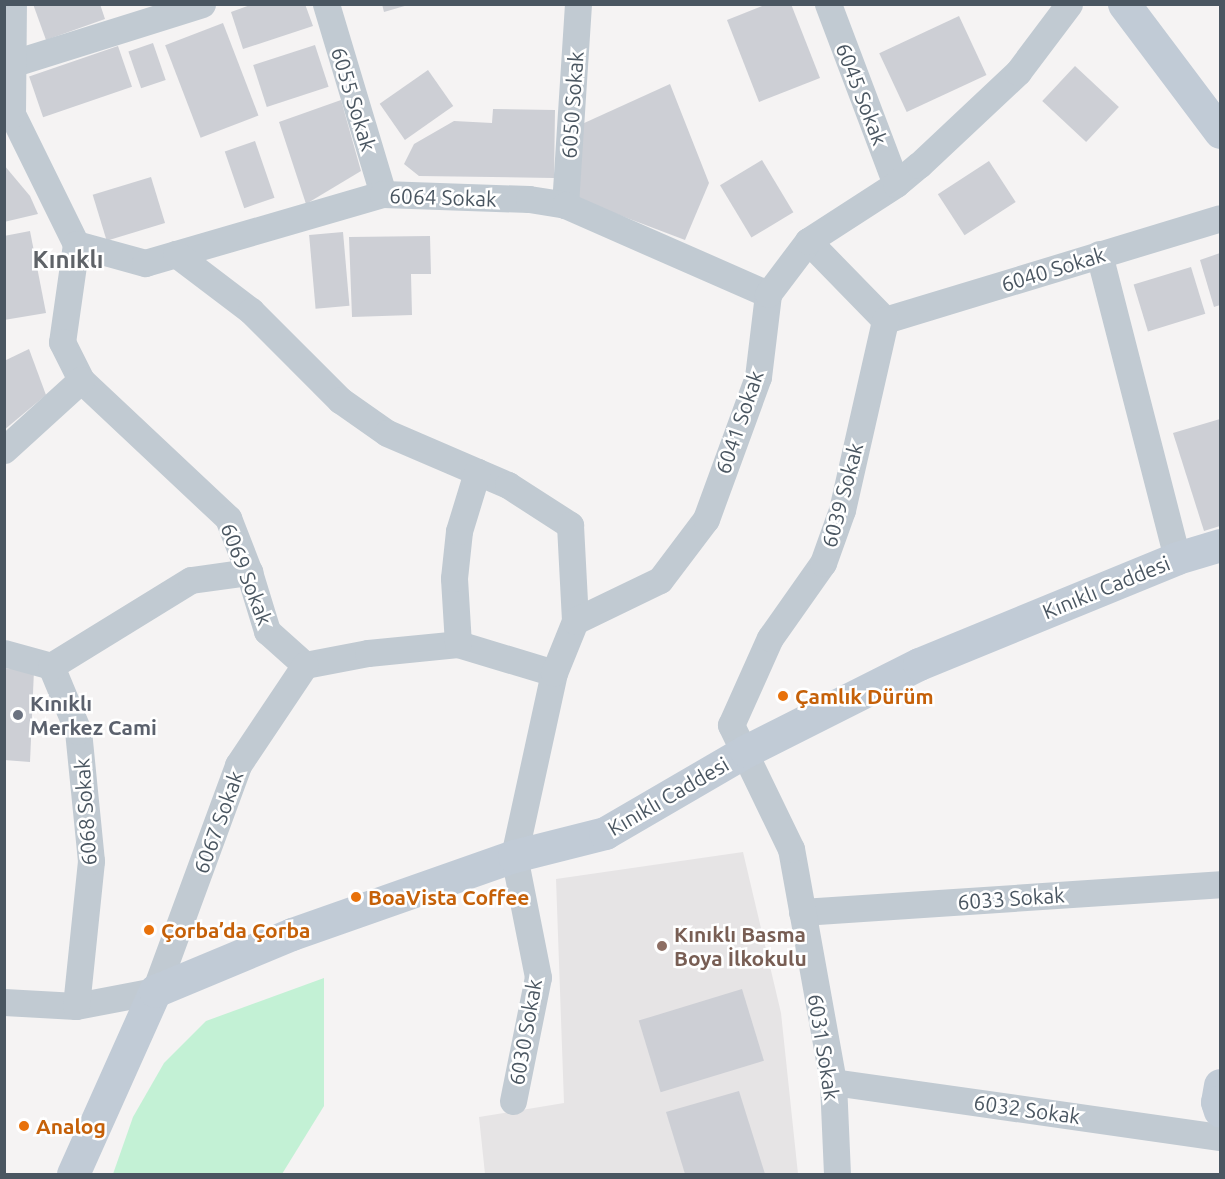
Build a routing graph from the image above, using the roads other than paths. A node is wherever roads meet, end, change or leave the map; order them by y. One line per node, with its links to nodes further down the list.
1 (13, 4): 8 (street)
2 (202, 4): 8 (street)
3 (326, 4): 12 (street, 6055 Sokak)
4 (578, 4): 13 (street, 6050 Sokak)
5 (828, 4): 11 (street, 6045 Sokak)
6 (1069, 4): 11 (street)
7 (1124, 4): 10 (street)
8 (14, 63): 9 (street)
9 (8, 113): 16 (street)
10 (1221, 132)
11 (896, 184): 15 (street)
12 (383, 194): 13 (street, 6064 Sokak); 17 (street, 6064 Sokak)
13 (565, 205): 19 (street, 6064 Sokak)
14 (1221, 218): 18 (street, 6040 Sokak)
15 (808, 241): 19 (street); 20 (street)
16 (76, 244): 17 (street, 6064 Sokak); 21 (street, 6069 Sokak)
17 (176, 254): 23 (street)
18 (1099, 254): 20 (street, 6040 Sokak); 25 (street)
19 (768, 294): 27 (street, 6041 Sokak)
20 (885, 320): 33 (street, 6039 Sokak)
21 (81, 380): 22 (street); 26 (street, 6069 Sokak)
22 (4, 450)
23 (477, 472): 27 (street); 28 (street)
24 (1221, 545): 25 (street, Kınıklı Caddesi)
25 (1177, 558): 33 (street, Kınıklı Caddesi)
26 (249, 572): 30 (street, 6069 Sokak); 31 (street)
27 (575, 621): 32 (street)
28 (458, 644): 30 (street); 32 (street)
29 (4, 653): 31 (street)
30 (305, 665): 37 (street, 6067 Sokak)
31 (51, 666): 39 (street, 6068 Sokak)
32 (554, 673): 34 (street)
33 (746, 752): 34 (street, Kınıklı Caddesi); 36 (street, 6031 Sokak)
34 (514, 856): 37 (street, Kınıklı Caddesi); 42 (street, 6030 Sokak)
35 (1221, 884): 36 (street, 6033 Sokak)
36 (802, 912): 40 (street, 6031 Sokak)
37 (155, 991): 39 (street); 45 (street)
38 (4, 1002): 39 (street)
39 (76, 1006)
40 (833, 1082): 44 (street, 6032 Sokak); 46 (street, 6031 Sokak)
41 (1221, 1085): 43 (street)
42 (513, 1101)
43 (1221, 1111)
44 (1221, 1137)
45 (73, 1174)
46 (837, 1174)

